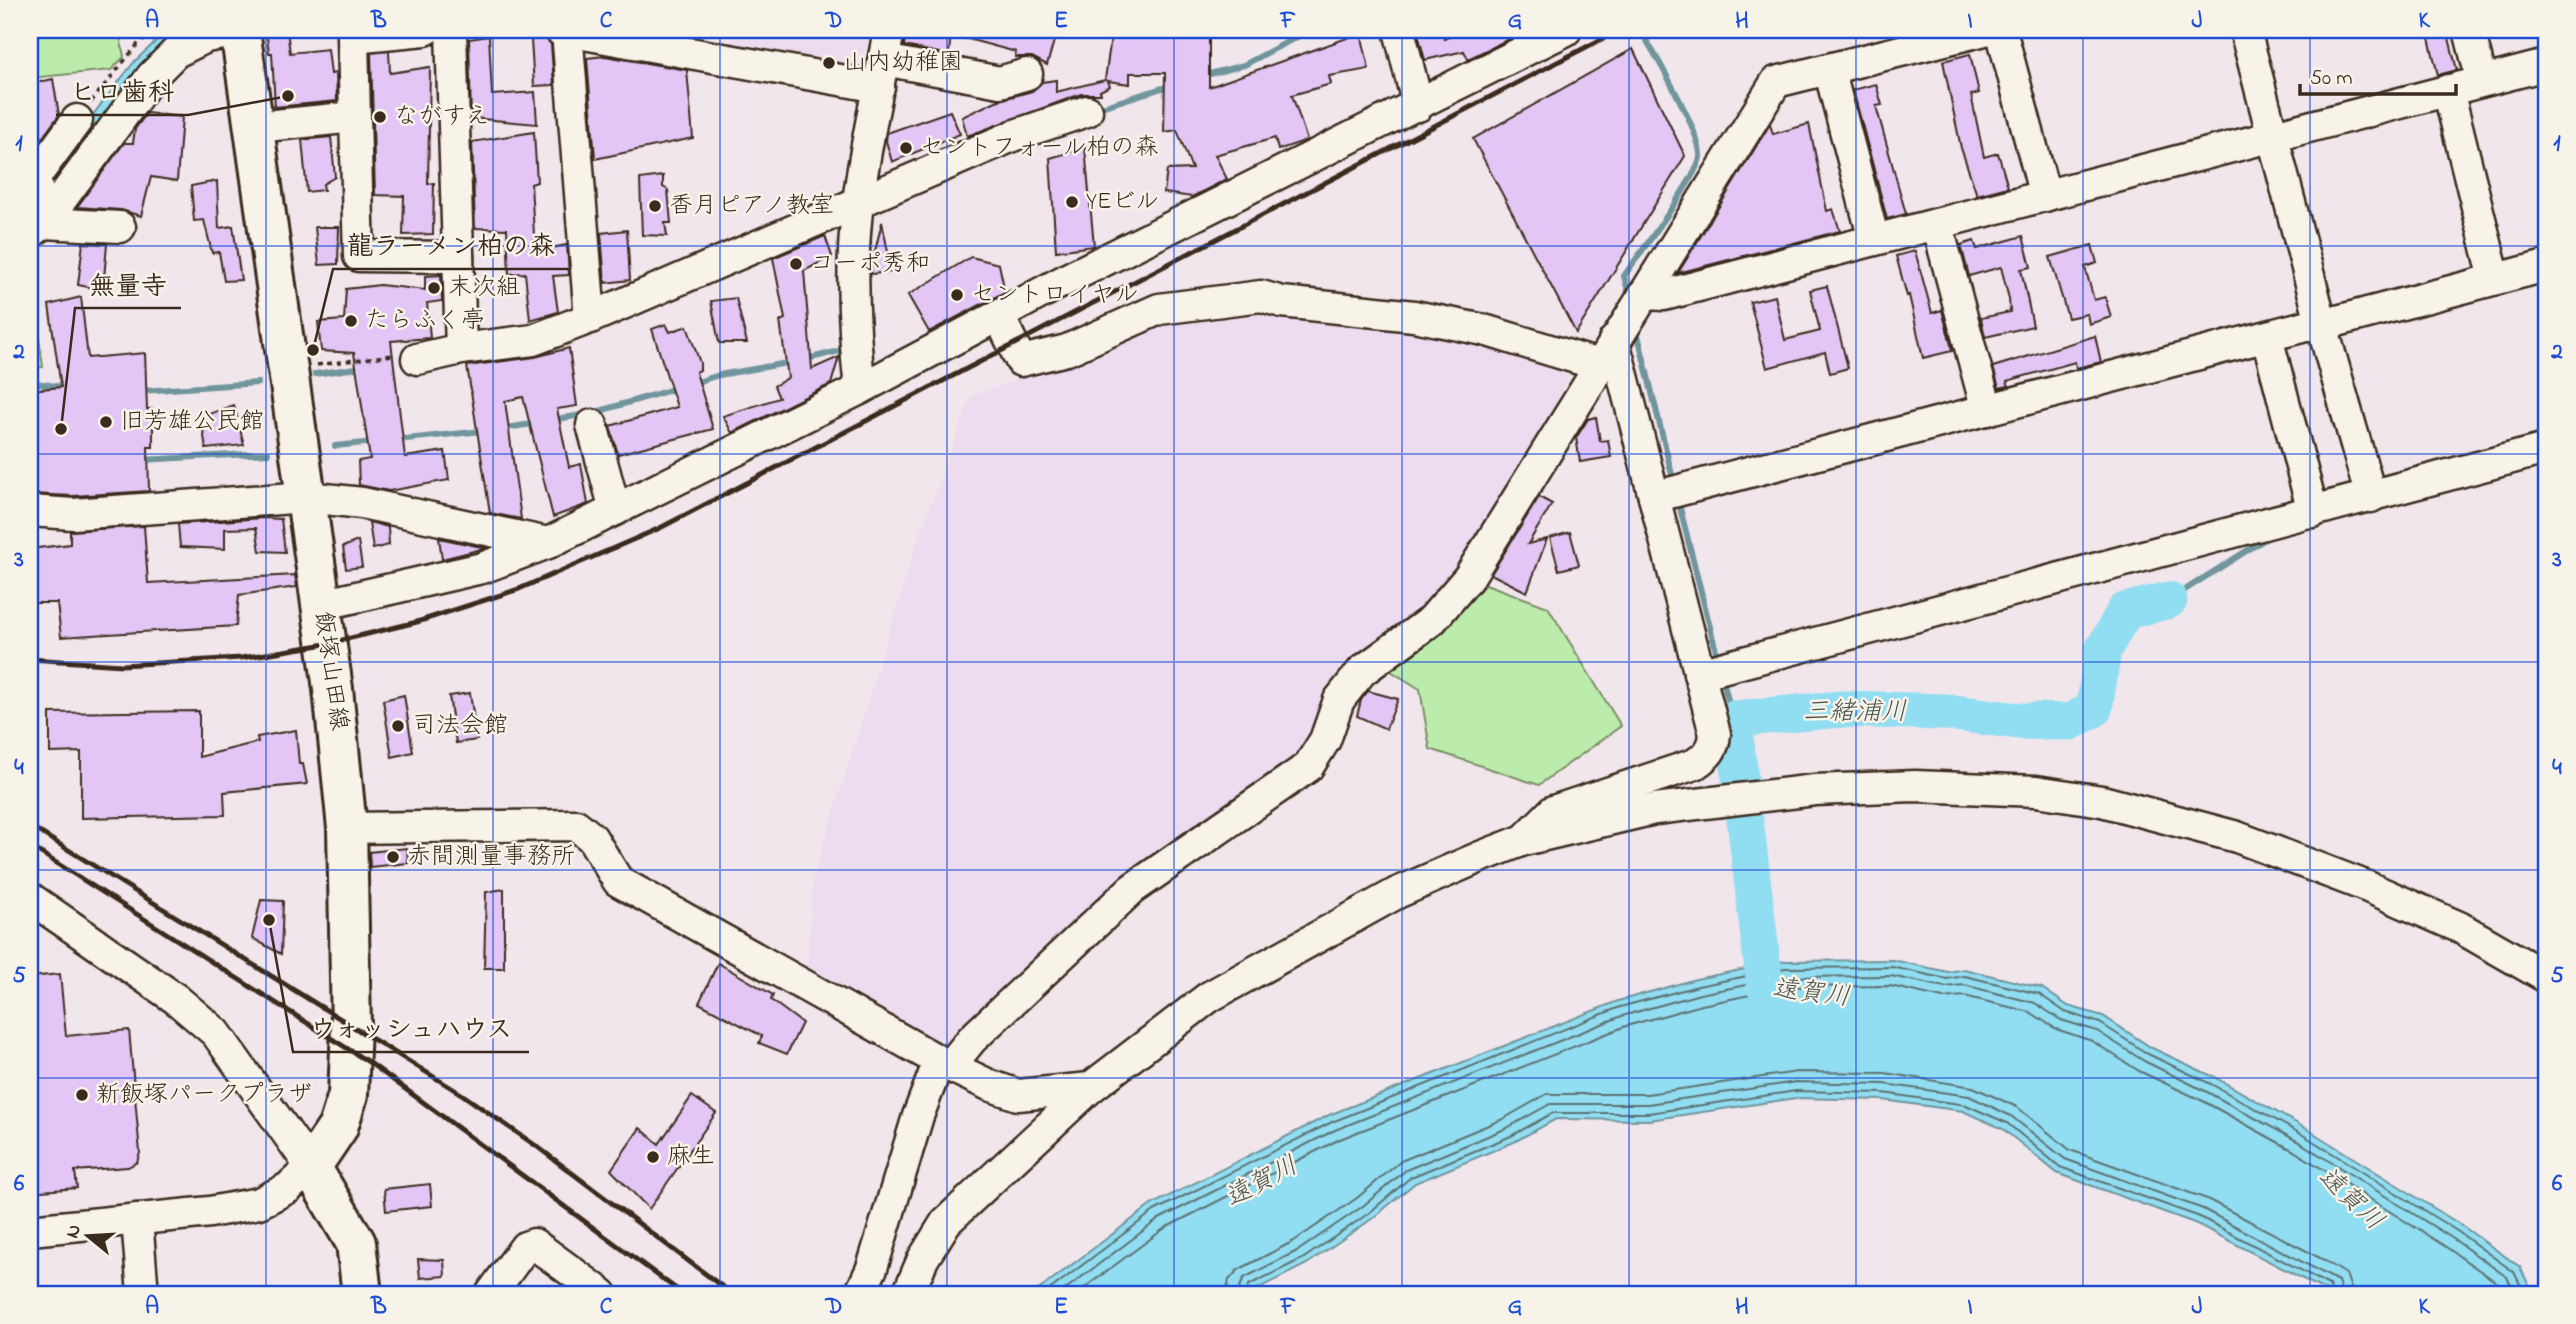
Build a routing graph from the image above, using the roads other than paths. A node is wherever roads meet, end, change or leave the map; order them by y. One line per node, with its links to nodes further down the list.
1 (425, 30): 20 (street)
2 (451, 30): 30 (street)
3 (889, 30): 14 (street)
4 (1399, 30): 18 (street)
5 (1566, 30): 18 (street)
6 (1985, 30): 13 (street)
7 (2000, 30): 24 (street)
8 (2245, 30): 23 (street)
9 (2469, 30): 16 (street)
10 (240, 31): 22 (main road, 飯塚山田線); 26 (street)
11 (564, 31): 14 (street); 34 (street)
12 (2546, 65): 16 (street)
13 (1829, 69): 29 (street); 33 (street)
14 (881, 74): 15 (street); 25 (street)
15 (1027, 74)
16 (2482, 81): 17 (street)
17 (2448, 90): 23 (street); 32 (street)
18 (1418, 106): 35 (street)
19 (1087, 111): 25 (street)
20 (355, 117): 22 (street); 30 (street)
21 (77, 120): 26 (street)
22 (255, 127): 45 (main road, 飯塚山田線)
23 (2274, 136): 24 (street); 36 (street)
24 (2045, 196): 27 (street)
25 (858, 202): 34 (street); 41 (street)
26 (38, 223): 28 (street)
27 (1937, 224): 29 (street); 42 (street)
28 (120, 227)
29 (1874, 240): 33 (street)
30 (458, 257): 38 (street)
31 (2546, 266): 32 (street)
32 (2496, 279): 36 (street)
33 (1644, 294): 39 (street)
34 (590, 318): 38 (street)
35 (1002, 323): 39 (street); 41 (street)
36 (2322, 324): 37 (street); 47 (street)
37 (2267, 337): 42 (street); 50 (street)
38 (461, 349): 40 (street)
39 (1607, 353): 46 (street); 58 (street)
40 (417, 359)
41 (860, 389): 48 (street)
42 (1987, 410): 46 (street)
43 (592, 425): 48 (street)
44 (2546, 449): 47 (street)
45 (307, 497): 49 (street); 51 (street); 52 (main road, 飯塚山田線)
46 (1654, 497): 53 (street)
47 (2371, 497): 50 (street)
48 (615, 510): 51 (street)
49 (30, 511)
50 (2313, 512): 53 (street)
51 (548, 543): 52 (street)
52 (321, 605): 54 (main road, 飯塚山田線)
53 (1699, 674): 55 (street)
54 (347, 828): 58 (street); 60 (main road, 飯塚山田線)
55 (1524, 840): 57 (street); 59 (street)
56 (30, 898): 60 (street)
57 (2546, 977)
58 (944, 1064): 59 (street); 67 (street)
59 (1090, 1088): 68 (street)
60 (311, 1167): 61 (street); 64 (main road)
61 (137, 1219): 62 (street); 63 (street)
62 (30, 1230)
63 (143, 1294)
64 (362, 1294)
65 (491, 1294): 66 (street)
66 (602, 1294)
67 (860, 1294)
68 (908, 1294)

